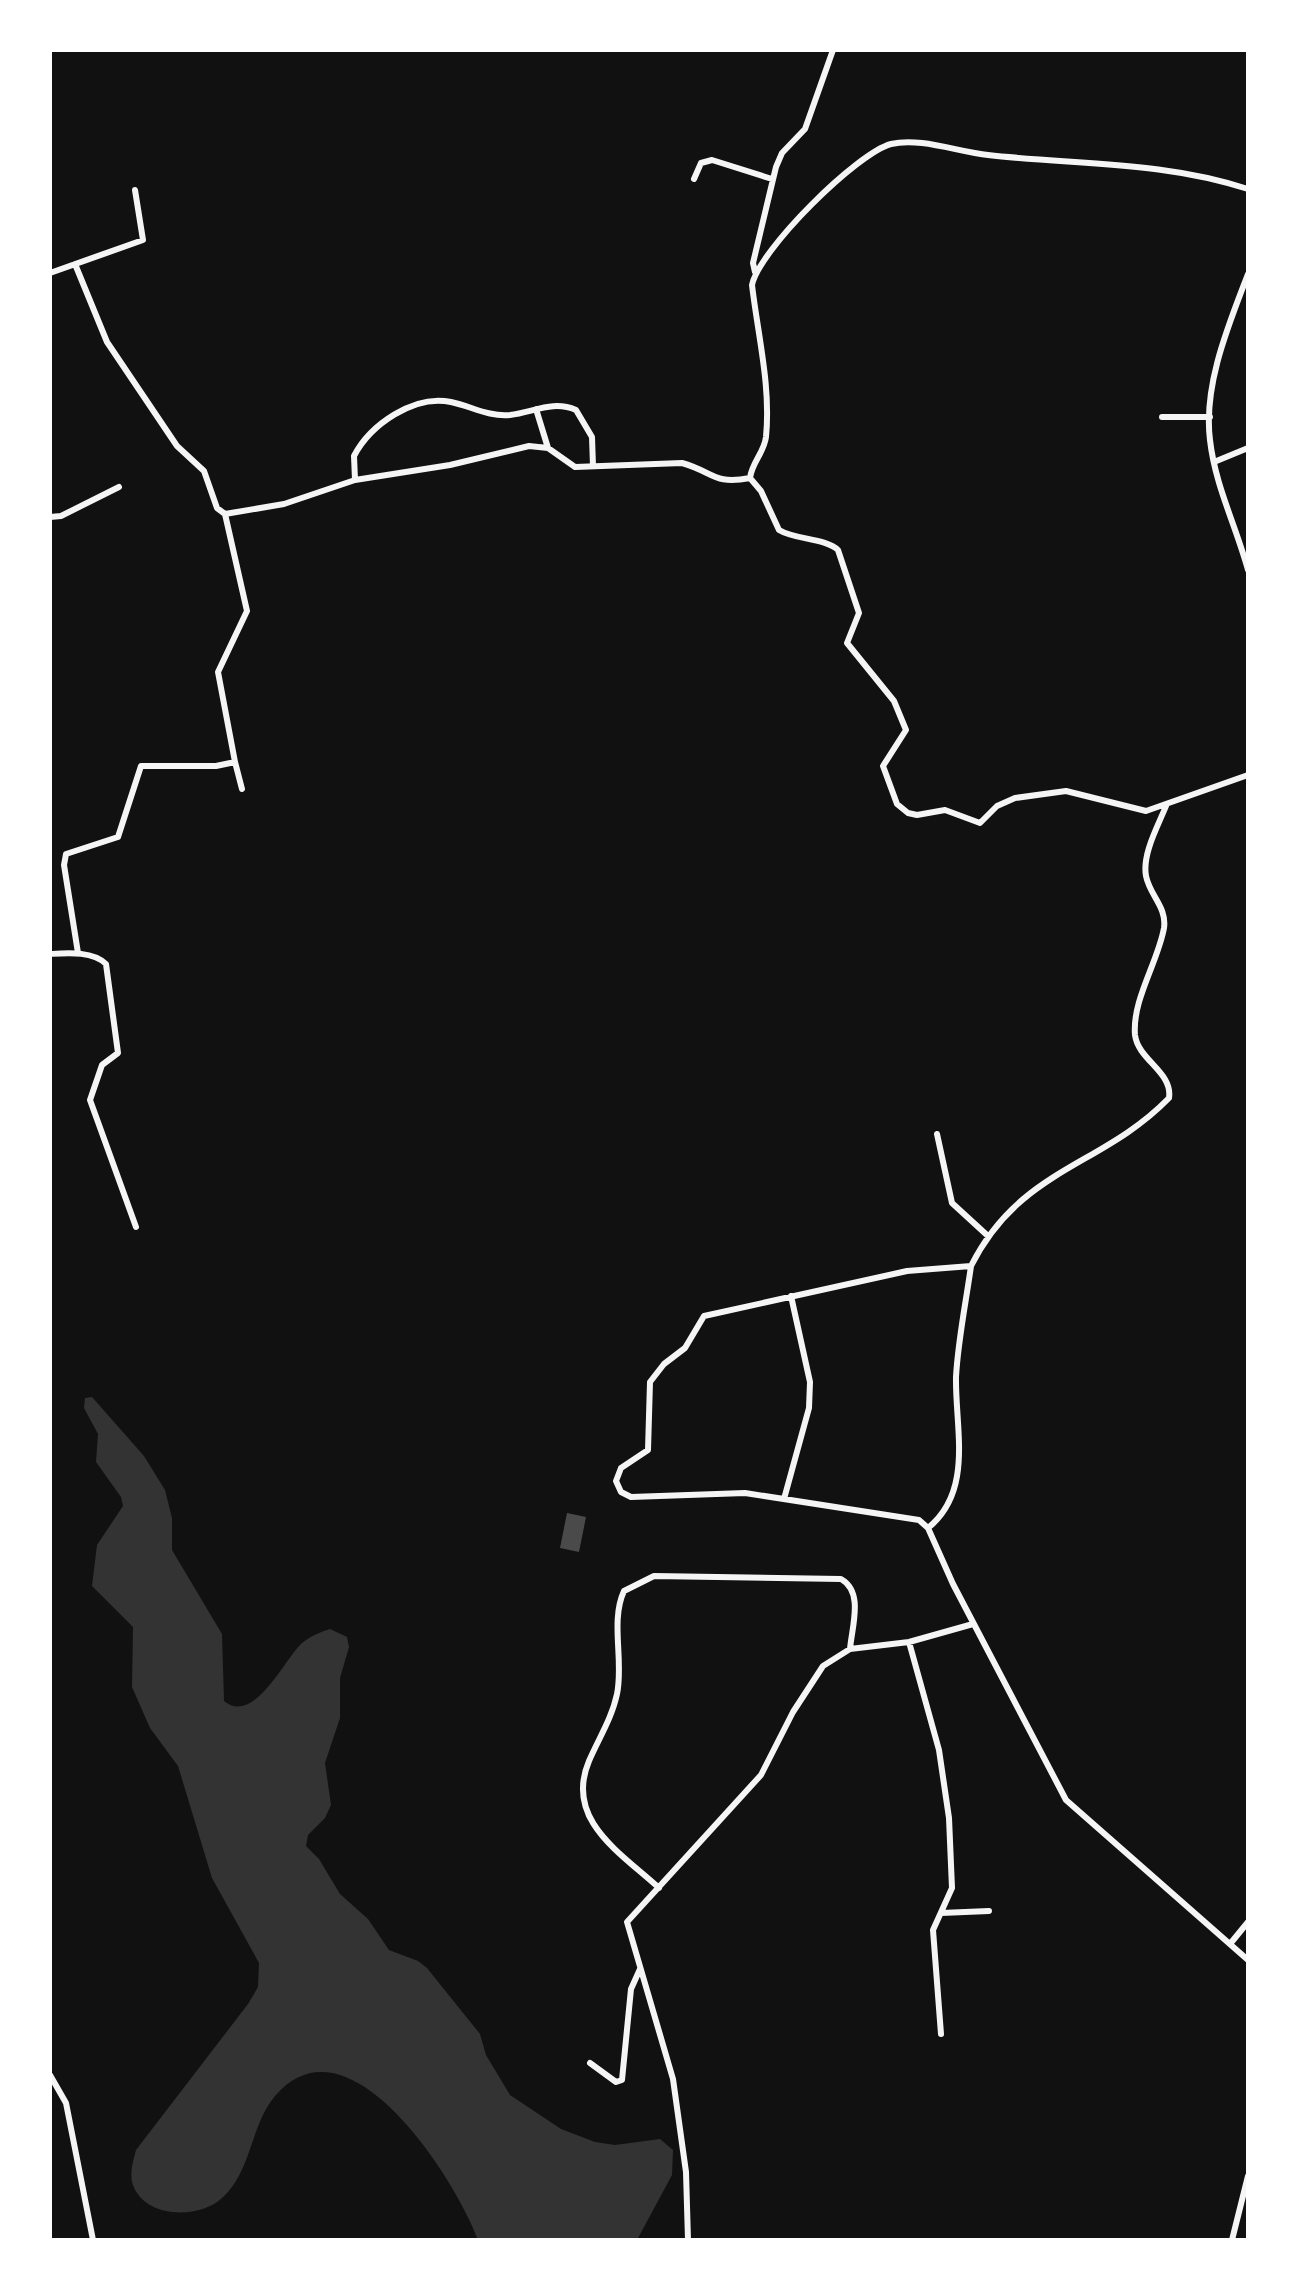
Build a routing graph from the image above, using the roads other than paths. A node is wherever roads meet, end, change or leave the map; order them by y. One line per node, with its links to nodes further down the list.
1 (833, 50): 3 (street)
2 (694, 179): 3 (street)
3 (772, 179): 7 (street)
4 (1248, 189): 7 (street)
5 (135, 190): 6 (street)
6 (75, 264): 8 (street); 20 (street)
7 (755, 272): 17 (street)
8 (50, 273)
9 (1248, 274): 12 (street)
10 (536, 409): 13 (street); 16 (street); 18 (street)
11 (1162, 417): 12 (street)
12 (1210, 417): 15 (street)
13 (548, 448): 16 (street); 18 (street)
14 (1248, 448): 15 (street)
15 (1214, 462): 22 (street)
16 (593, 466): 17 (street)
17 (750, 478): 26 (street)
18 (355, 480): 20 (street)
19 (119, 487): 21 (street)
20 (225, 514): 23 (street)
21 (50, 517)
22 (1248, 570)
23 (235, 762): 25 (street); 27 (street)
24 (1248, 775): 26 (street)
25 (242, 789)
26 (1166, 806): 31 (street)
27 (78, 953): 28 (street); 30 (street)
28 (50, 954)
29 (937, 1134): 31 (street)
30 (136, 1227)
31 (988, 1236): 32 (street)
32 (971, 1266): 33 (street); 35 (street)
33 (791, 1296): 34 (street); 34 (street)
34 (784, 1499): 35 (street)
35 (928, 1528): 36 (street)
36 (973, 1624): 37 (street); 43 (street)
37 (909, 1642): 38 (street); 41 (street)
38 (850, 1649): 39 (street); 39 (street)
39 (659, 1888): 45 (street)
40 (989, 1911): 41 (street)
41 (941, 1913): 46 (street)
42 (1248, 1922): 43 (street)
43 (1230, 1944): 44 (street)
44 (1248, 1960)
45 (640, 1969): 47 (street); 51 (street)
46 (941, 2034)
47 (590, 2063)
48 (50, 2075): 50 (street)
49 (1248, 2176): 52 (street)
50 (93, 2240)
51 (688, 2240)
52 (1232, 2240)

